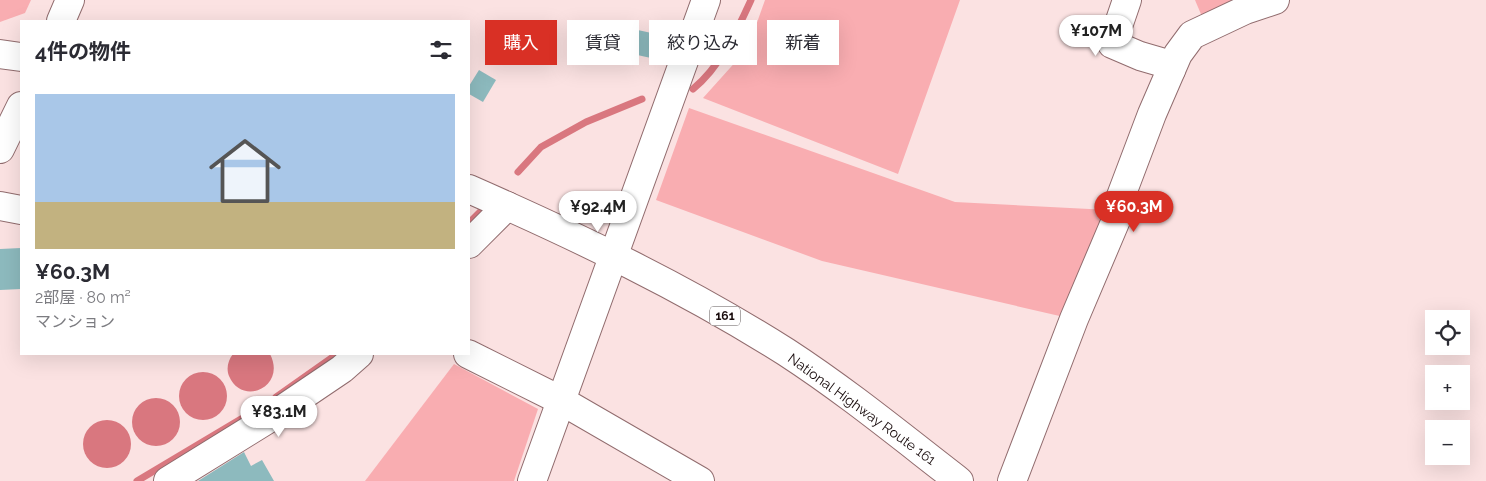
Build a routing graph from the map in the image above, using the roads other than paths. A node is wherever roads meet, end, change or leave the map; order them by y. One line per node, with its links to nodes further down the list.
1 (70, 0): 5 (main road)
2 (706, 0): 16 (main road)
3 (1127, 0): 8 (main road)
4 (1275, 0): 8 (main road)
5 (61, 20)
6 (0, 54): 7 (main road)
7 (20, 57)
8 (1171, 70): 24 (main road)
9 (20, 108): 10 (main road)
10 (0, 149)
11 (470, 189): 13 (main road, National Highway Route 161 / 161)
12 (0, 206): 14 (main road)
13 (507, 206): 15 (main road); 16 (main road, National Highway Route 161 / 161)
14 (20, 210)
15 (470, 243)
16 (613, 254): 19 (main road); 23 (main road, National Highway Route 161 / 161)
17 (358, 355): 20 (main road)
18 (470, 355): 19 (main road)
19 (560, 400): 21 (main road); 22 (main road)
20 (168, 481)
21 (532, 481)
22 (700, 481)
23 (959, 481)
24 (1012, 481)

